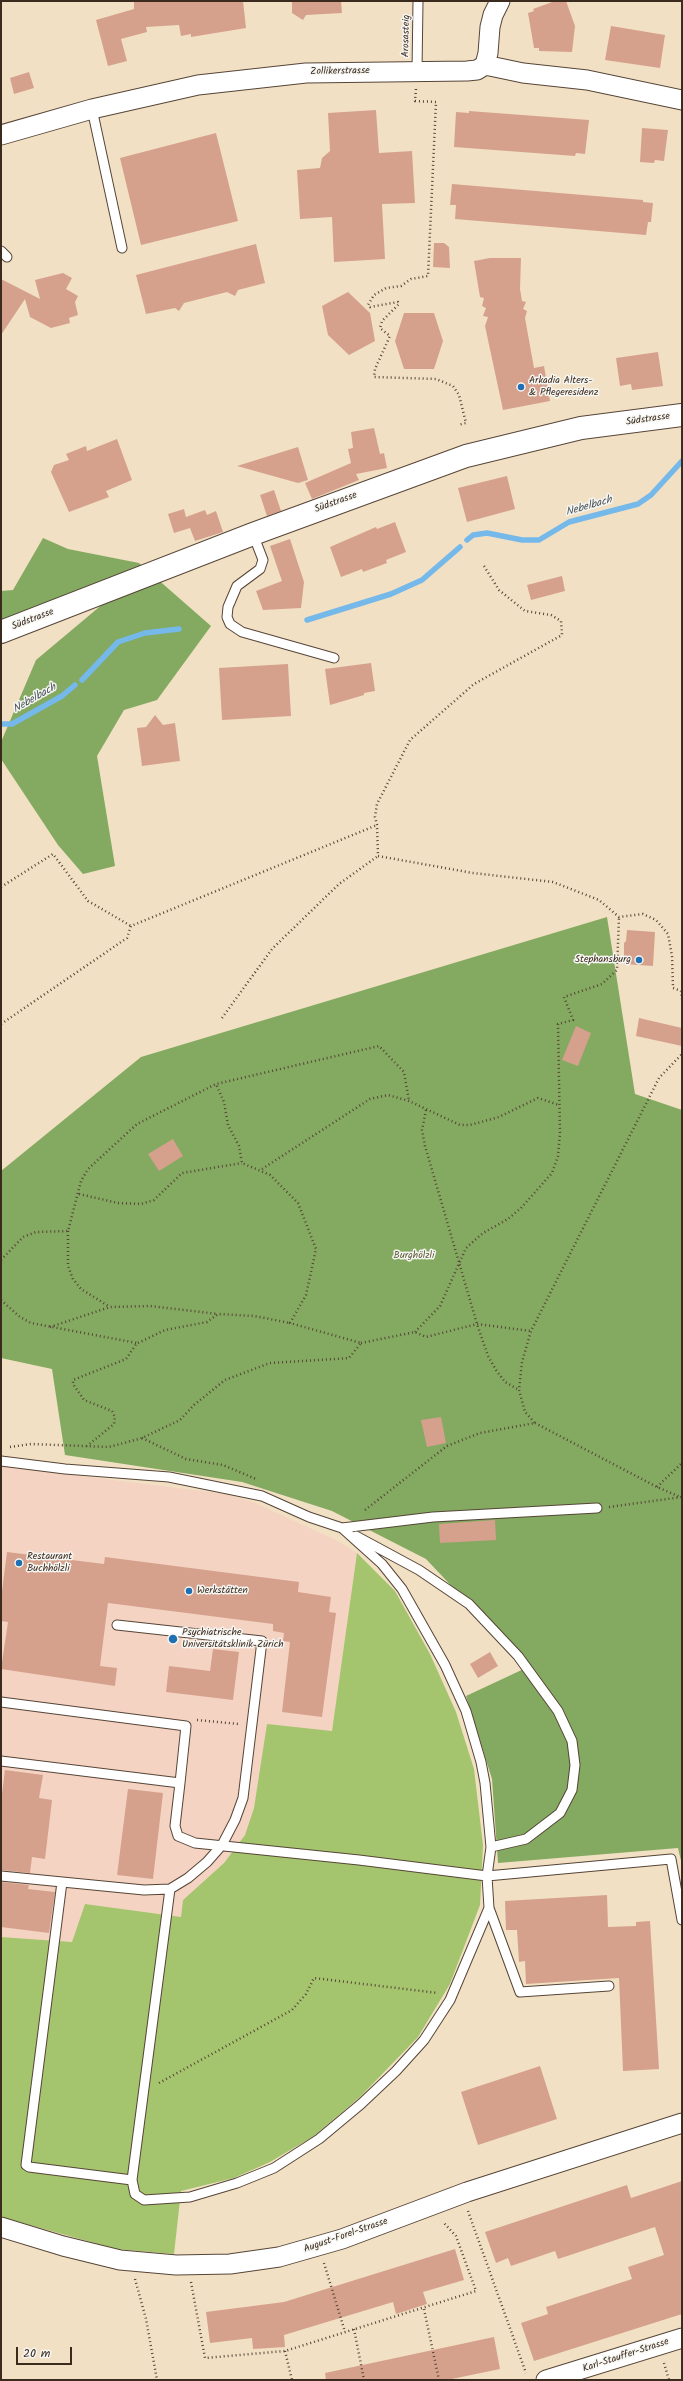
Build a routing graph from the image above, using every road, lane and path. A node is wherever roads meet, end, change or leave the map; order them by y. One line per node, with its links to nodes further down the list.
1 (418, 1): 4 (lane, Arosasteig)
2 (500, 1): 3 (street)
3 (485, 65): 4 (street, Zollikerstrasse); 5 (street, Zollikerstrasse)
4 (417, 71): 6 (street, Zollikerstrasse); 10 (path)
5 (682, 100)
6 (92, 109): 7 (street, Zollikerstrasse); 8 (lane)
7 (1, 135)
8 (122, 248)
9 (682, 415): 11 (street, Südstrasse)
10 (458, 425)
11 (253, 534): 13 (street, Südstrasse); 14 (lane)
12 (484, 566): 15 (path)
13 (1, 632)
14 (334, 658)
15 (377, 825): 16 (path); 19 (path)
16 (378, 856): 18 (path); 21 (path)
17 (1, 887): 19 (path)
18 (619, 916): 20 (path); 26 (path)
19 (131, 926): 22 (path)
20 (682, 999)
21 (222, 1018)
22 (1, 1024)
23 (682, 1054): 40 (path)
24 (216, 1084): 25 (path); 28 (path); 30 (path)
25 (409, 1101): 27 (path); 29 (path)
26 (559, 1105): 27 (path); 33 (path)
27 (426, 1110): 33 (path)
28 (242, 1163): 29 (path); 30 (path)
29 (262, 1170): 37 (path)
30 (79, 1194): 31 (path)
31 (68, 1231): 32 (path); 35 (path)
32 (1, 1260)
33 (459, 1261): 38 (path); 41 (path)
34 (1, 1300): 39 (path)
35 (110, 1307): 36 (path); 39 (path)
36 (218, 1314): 37 (path); 42 (path)
37 (290, 1323): 43 (path)
38 (477, 1324): 40 (path); 41 (path); 44 (path)
39 (49, 1327): 42 (path)
40 (531, 1331): 44 (path)
41 (415, 1332): 43 (path)
42 (138, 1343): 46 (path)
43 (361, 1343): 46 (path)
44 (519, 1390): 45 (path)
45 (535, 1423): 49 (path); 52 (path)
46 (87, 1446): 47 (path)
47 (3, 1457): 52 (lane)
48 (682, 1463): 49 (path)
49 (657, 1487): 50 (path)
50 (681, 1497): 51 (path)
51 (597, 1508): 52 (lane)
52 (342, 1528): 60 (lane); 60 (lane)
53 (117, 1625): 56 (lane)
54 (1, 1702): 55 (lane)
55 (186, 1726): 56 (path); 58 (lane)
56 (252, 1726): 59 (lane)
57 (1, 1762): 58 (lane)
58 (180, 1782): 59 (lane)
59 (222, 1845): 62 (lane); 64 (lane)
60 (491, 1847): 62 (lane)
61 (1, 1876): 63 (lane)
62 (486, 1876): 65 (lane); 66 (lane)
63 (62, 1882): 64 (lane); 71 (lane)
64 (170, 1889): 69 (lane)
65 (489, 1908): 67 (lane); 68 (lane)
66 (682, 1920)
67 (609, 1986)
68 (452, 1995): 69 (path); 71 (lane)
69 (144, 2091): 71 (lane)
70 (682, 2124): 74 (street, August-Forel-Strasse)
71 (132, 2180)
72 (466, 2205): 84 (path)
73 (442, 2221): 78 (path)
74 (1, 2227)
75 (322, 2256): 80 (path)
76 (190, 2274): 82 (path)
77 (134, 2276): 85 (path)
78 (424, 2309): 79 (path); 88 (path)
79 (354, 2329): 80 (path); 87 (path)
80 (345, 2332): 82 (path)
81 (682, 2338): 89 (street, Karl-Stauffer-Strasse)
82 (285, 2351): 86 (path)
83 (667, 2373): 90 (path)
84 (526, 2374)
85 (157, 2380)
86 (292, 2380)
87 (364, 2380)
88 (439, 2380)
89 (546, 2380)
90 (669, 2380)

